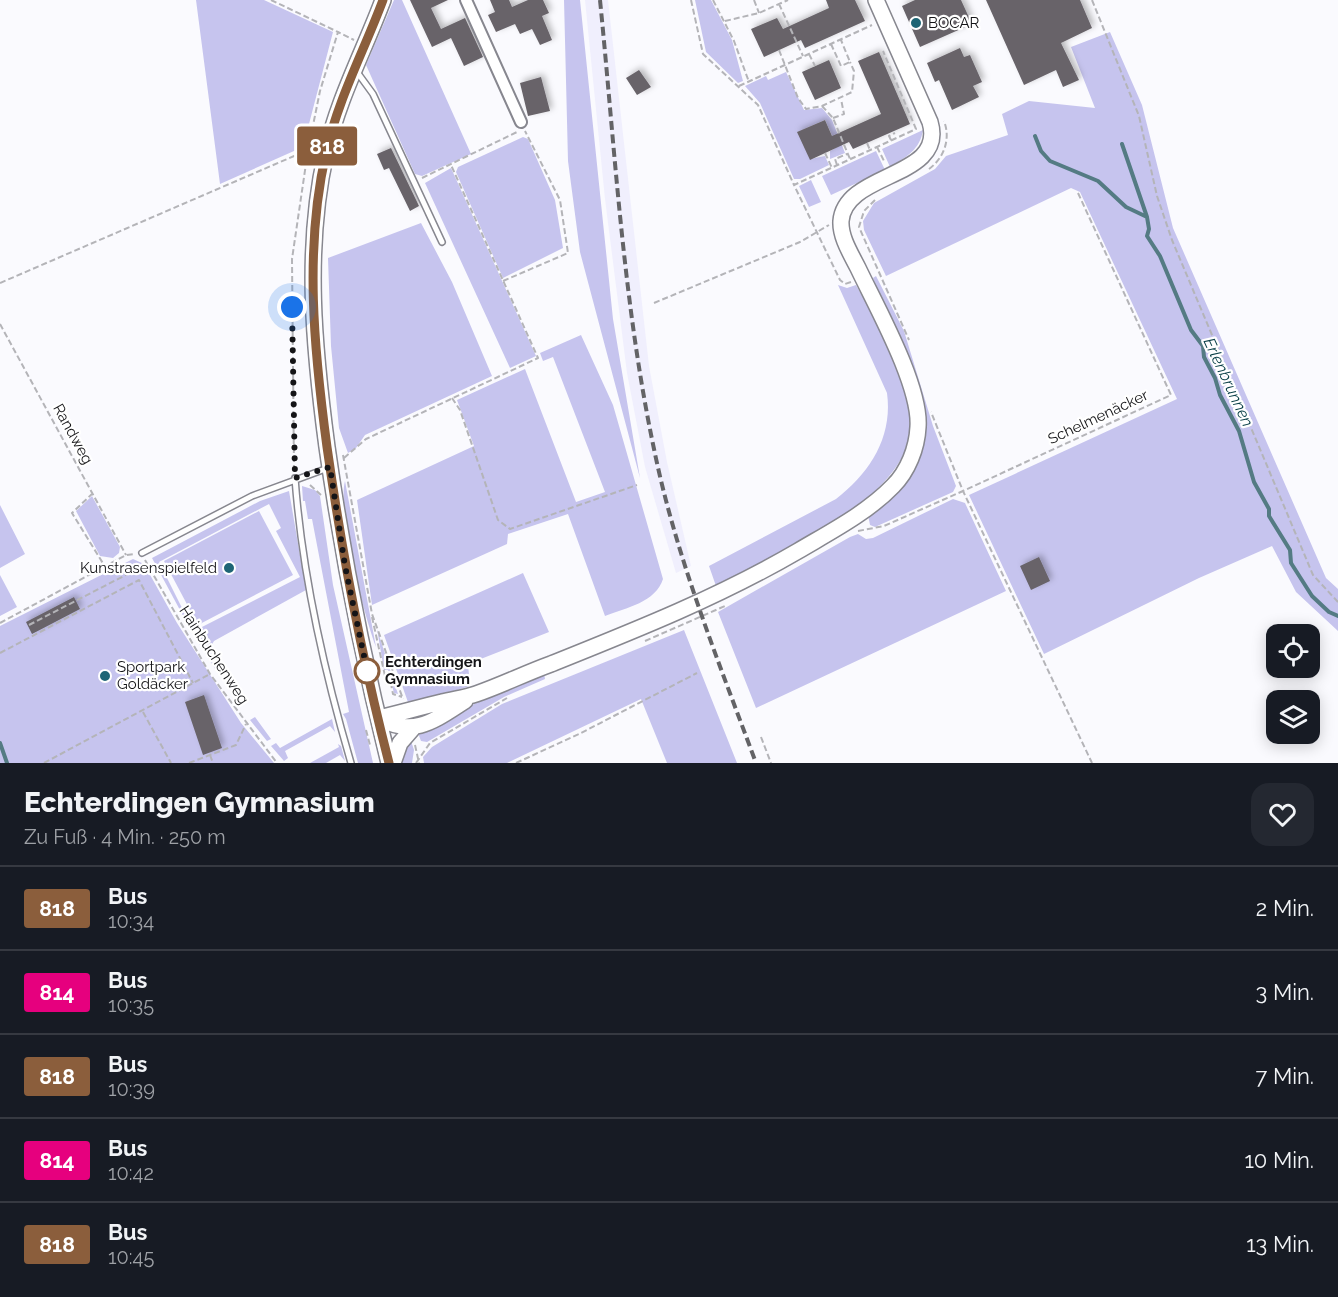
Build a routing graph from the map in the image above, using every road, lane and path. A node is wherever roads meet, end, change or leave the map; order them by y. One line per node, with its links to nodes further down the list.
1 (271, 0): 14 (path)
2 (383, 0): 17 (main road)
3 (466, 0): 31 (street)
4 (691, 0): 27 (path)
5 (713, 0): 12 (path)
6 (754, 0): 11 (path)
7 (788, 0): 10 (path)
8 (876, 0): 44 (main road)
9 (1092, 0): 72 (path)
10 (779, 4): 11 (path); 21 (path)
11 (759, 13): 12 (path)
12 (725, 21): 26 (path)
13 (872, 25): 15 (path)
14 (338, 32): 17 (path); 36 (path)
15 (841, 39): 16 (path); 22 (path)
16 (831, 44): 20 (path); 22 (path)
17 (364, 45): 25 (main road)
18 (881, 46): 32 (path)
19 (779, 50): 23 (path)
20 (809, 54): 21 (path); 24 (path)
21 (804, 57): 23 (path)
22 (850, 62): 28 (path)
23 (786, 65): 26 (path); 29 (path)
24 (815, 66)
25 (354, 68): 49 (lane); 60 (main road)
26 (749, 82): 27 (path)
27 (739, 86): 46 (path)
28 (841, 99): 29 (path); 30 (path)
29 (822, 106): 30 (path)
30 (833, 118): 39 (path)
31 (521, 122)
32 (897, 138): 33 (path); 33 (path)
33 (891, 140): 35 (path)
34 (867, 143): 37 (path)
35 (877, 147): 37 (path); 44 (path)
36 (308, 150): 51 (path); 61 (path)
37 (870, 150): 40 (path)
38 (825, 153): 43 (path)
39 (847, 154): 40 (path); 42 (path)
40 (850, 159): 42 (path)
41 (451, 165): 45 (path); 50 (path); 50 (path)
42 (837, 165): 43 (path)
43 (832, 168): 46 (path)
44 (891, 175): 81 (main road)
45 (423, 177)
46 (794, 185): 52 (path)
47 (1078, 193): 63 (path, Schelmenäcker)
48 (859, 227): 55 (path)
49 (442, 242)
50 (503, 281): 56 (path)
51 (0, 283)
52 (654, 303)
53 (0, 324): 54 (path, Randweg)
54 (1, 329): 64 (path, Randweg)
55 (911, 347)
56 (452, 398): 59 (path); 62 (path)
57 (929, 406): 63 (path)
58 (341, 448): 59 (path)
59 (343, 459): 73 (path)
60 (330, 467): 61 (lane); 84 (main road)
61 (295, 478): 66 (lane); 95 (lane)
62 (637, 485)
63 (963, 491): 65 (path); 99 (path)
64 (93, 493): 68 (path); 68 (path, Randweg)
65 (851, 533)
66 (142, 553): 67 (path, Hainbuchenweg)
67 (147, 564): 69 (path); 79 (path, Hainbuchenweg)
68 (105, 566): 74 (path)
69 (134, 571): 70 (path); 75 (path)
70 (139, 580): 77 (path); 80 (path)
71 (733, 601): 76 (path)
72 (1338, 602)
73 (372, 614): 73 (path)
74 (0, 622)
75 (29, 626)
76 (635, 645)
77 (0, 653)
78 (698, 673): 97 (path)
79 (210, 674): 80 (path); 85 (path, Hainbuchenweg)
80 (193, 683): 83 (path)
81 (474, 695): 84 (main road); 86 (main road)
82 (511, 695): 89 (path)
83 (143, 711): 90 (path); 91 (path)
84 (379, 718): 86 (main road); 96 (main road)
85 (246, 724): 88 (path); 94 (path, Hainbuchenweg)
86 (413, 733): 89 (path); 96 (main road)
87 (761, 737): 98 (path)
88 (210, 755): 92 (path); 93 (path)
89 (418, 762)
90 (44, 763)
91 (171, 763)
92 (189, 763)
93 (213, 763)
94 (277, 763)
95 (351, 763)
96 (391, 763)
97 (516, 763)
98 (771, 763)
99 (1092, 763)

